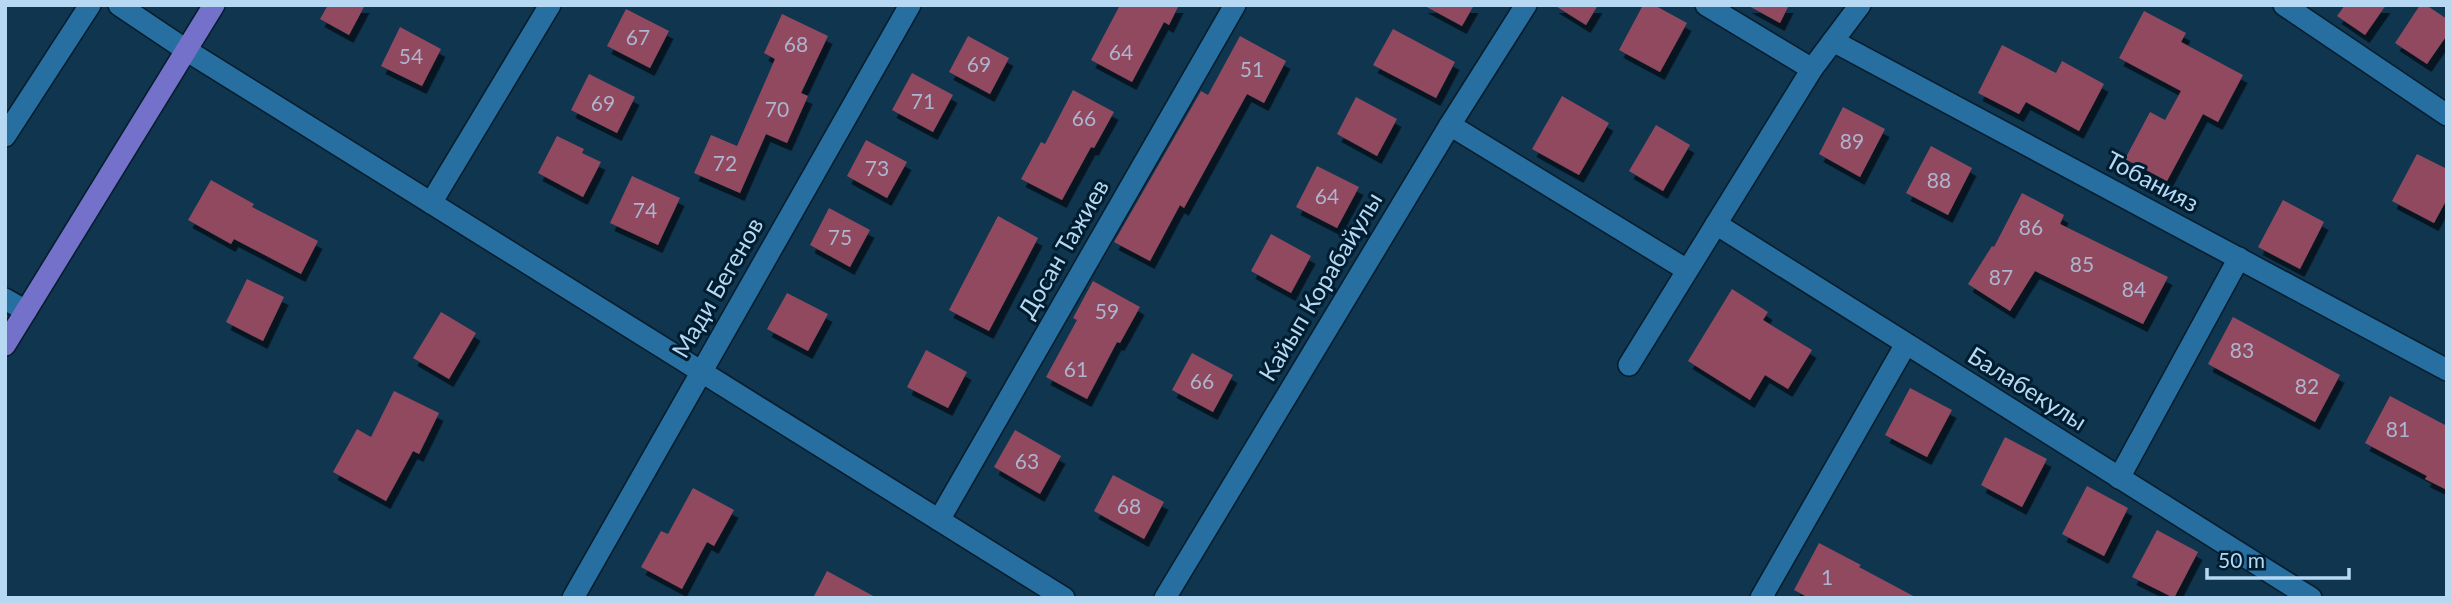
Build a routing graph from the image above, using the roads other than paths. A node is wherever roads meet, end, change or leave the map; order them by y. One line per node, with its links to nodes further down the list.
1 (90, 5): 16 (street)
2 (119, 5): 12 (street)
3 (214, 5): 12 (main road)
4 (550, 5): 17 (street)
5 (910, 5): 27 (street, Мади Бегенов)
6 (1235, 5): 29 (street, Досан Тажиев)
7 (1526, 5): 15 (street, Кайып Корабайулы)
8 (1706, 5): 13 (street)
9 (1860, 5): 11 (street)
10 (2284, 5): 14 (street)
11 (1833, 41): 13 (street); 19 (street, Тобанияз)
12 (186, 50): 17 (street); 22 (main road)
13 (1812, 69): 18 (street)
14 (2447, 116)
15 (1450, 125): 20 (street); 33 (street, Кайып Корабайулы)
16 (5, 136)
17 (431, 203): 27 (street)
18 (1716, 224): 20 (street); 23 (street, Балабекулы)
19 (2239, 258): 26 (street, Тобанияз); 28 (street)
20 (1687, 270): 25 (street)
21 (5, 299): 22 (street)
22 (26, 311): 24 (main road)
23 (1906, 344): 28 (street, Балабекулы); 30 (street)
24 (5, 345)
25 (1629, 365)
26 (2447, 370)
27 (701, 371): 29 (street); 31 (street, Мади Бегенов)
28 (2119, 478): 34 (street, Балабекулы)
29 (939, 520): 32 (street)
30 (1766, 596)
31 (573, 598)
32 (1064, 598)
33 (1165, 598)
34 (2311, 598)

